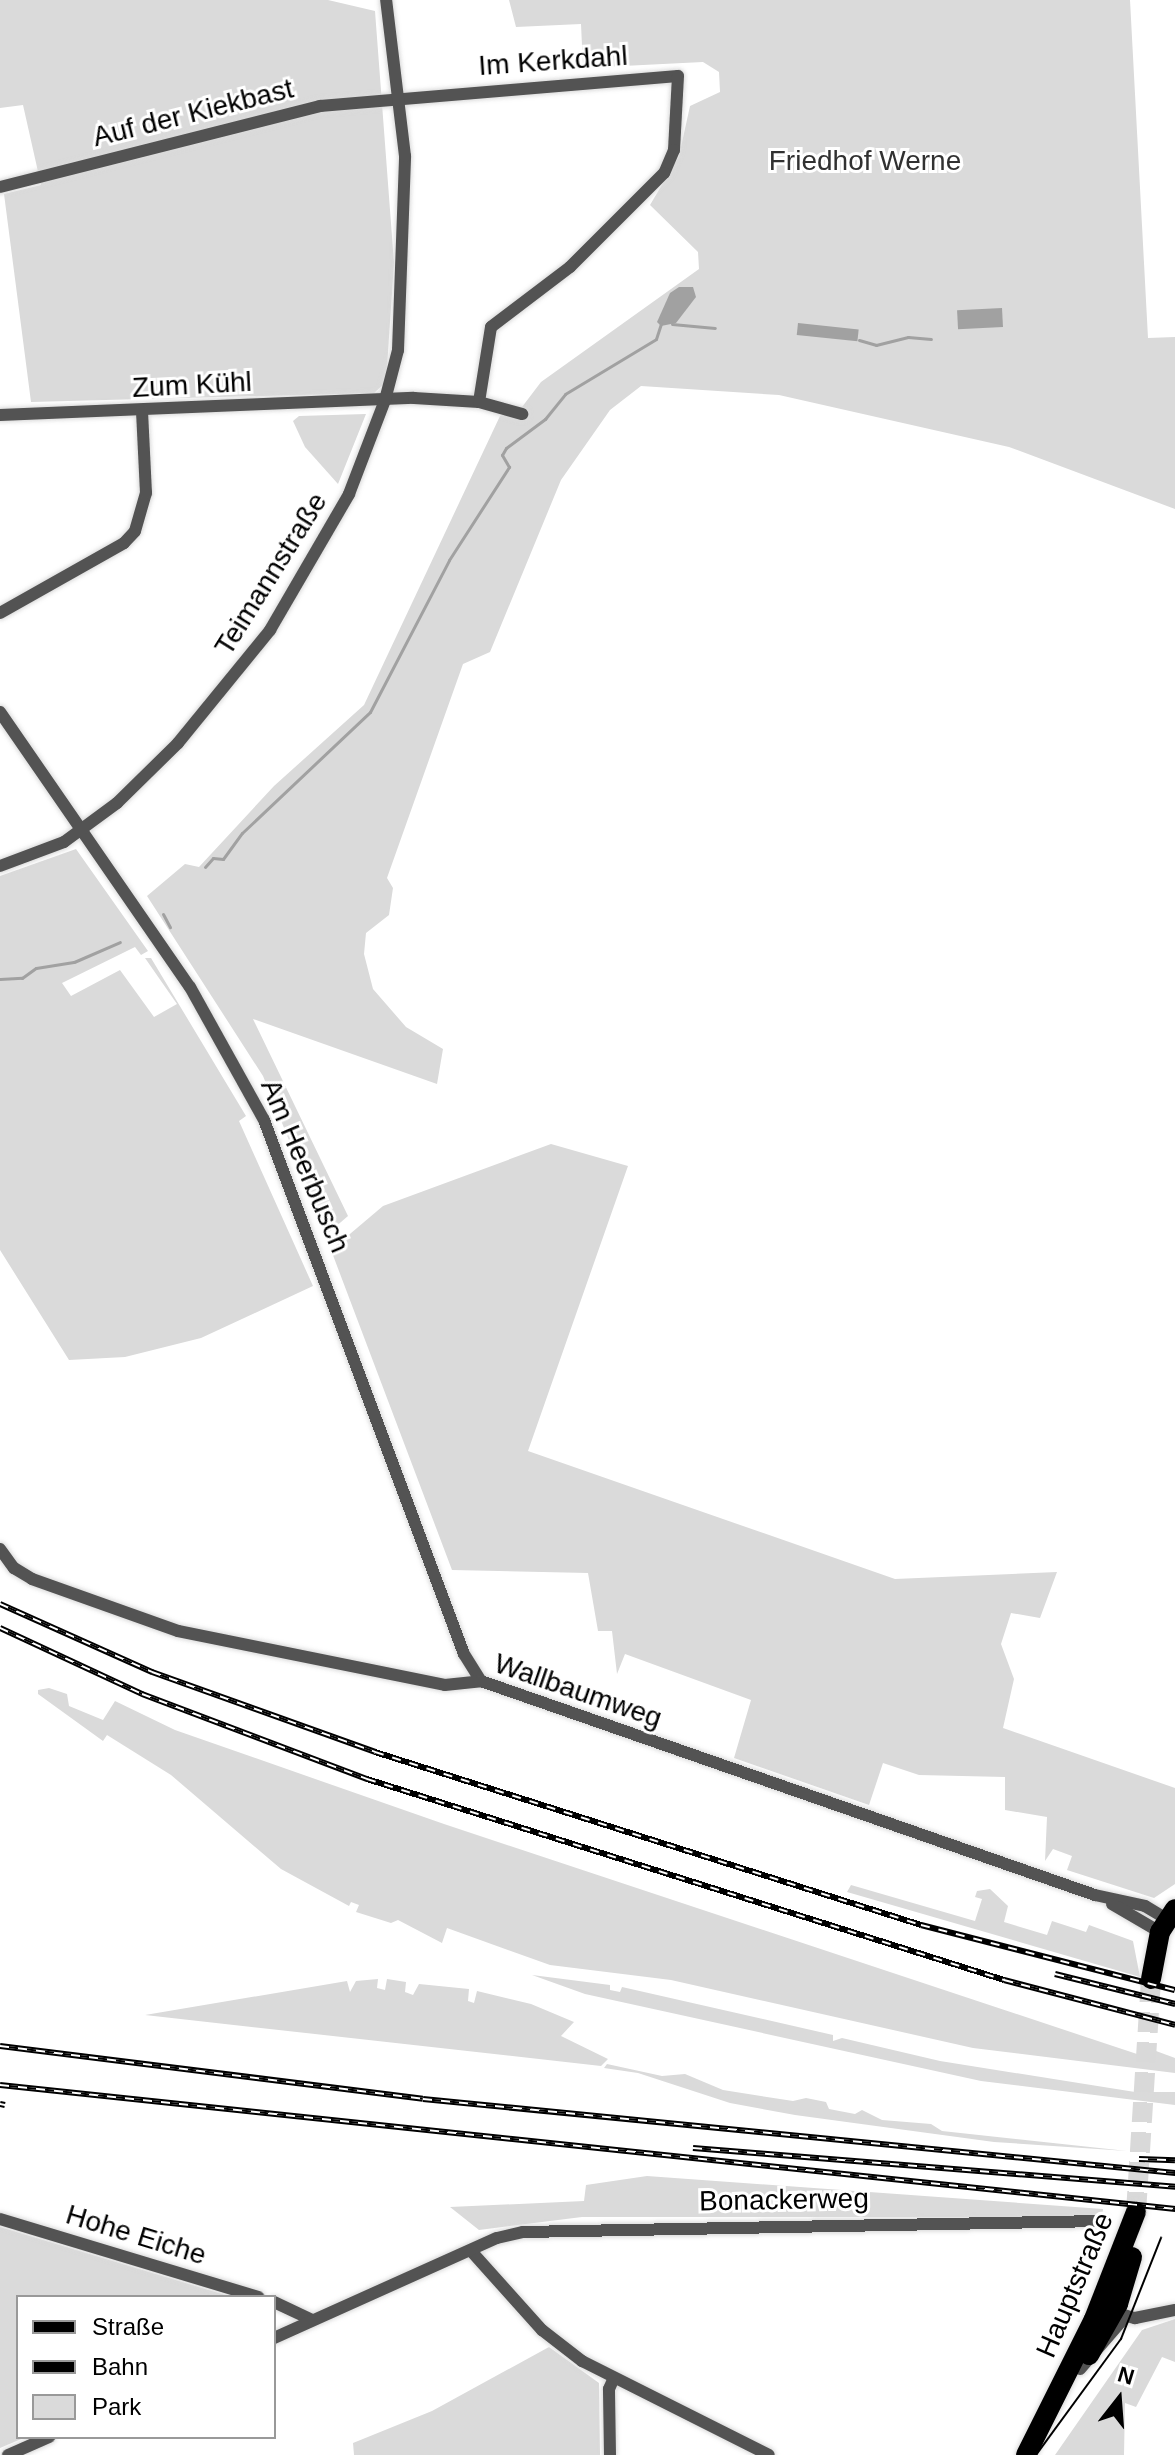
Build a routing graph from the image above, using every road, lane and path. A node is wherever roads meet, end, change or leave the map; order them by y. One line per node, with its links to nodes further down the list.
1 (386, 0): 2 (street, Teimannstraße)
2 (400, 97): 3 (street, Auf der Kiekbast); 4 (street, Teimannstraße); 5 (street, Im Kerkdahl)
3 (0, 187)
4 (385, 400): 5 (street, Zum Kühl); 6 (street, Zum Kühl); 11 (street, Teimannstraße)
5 (479, 402): 7 (street, Zum Kühl)
6 (142, 412): 8 (street, Zum Kühl); 9 (street)
7 (522, 414)
8 (0, 415)
9 (0, 613)
10 (0, 712): 11 (street, Am Heerbusch)
11 (81, 829): 12 (street, Teimannstraße); 14 (street, Am Heerbusch)
12 (0, 866)
13 (0, 1549): 14 (street, Wallbaumweg)
14 (481, 1681): 15 (street, Wallbaumweg)
15 (1168, 1920): 16 (main road)
16 (1151, 1979)
17 (0, 2219): 20 (street, Hohe Eiche)
18 (1102, 2221): 19 (street, Bonackerweg)
19 (472, 2252): 24 (street, Bonackerweg); 26 (street)
20 (251, 2295)
21 (276, 2303): 24 (street)
22 (1175, 2310): 23 (street)
23 (1113, 2312): 27 (main road, Hauptstraße); 27 (main road, Hauptstraße)
24 (312, 2320): 25 (street, Bonackerweg)
25 (276, 2337)
26 (614, 2378): 31 (street); 32 (street)
27 (1054, 2404): 28 (main road, Hauptstraße)
28 (1040, 2432): 33 (main road, Hauptstraße); 34 (main road, Hauptstraße)
29 (44, 2439): 30 (street)
30 (8, 2455)
31 (610, 2455)
32 (769, 2455)
33 (1026, 2455)
34 (1035, 2455)

